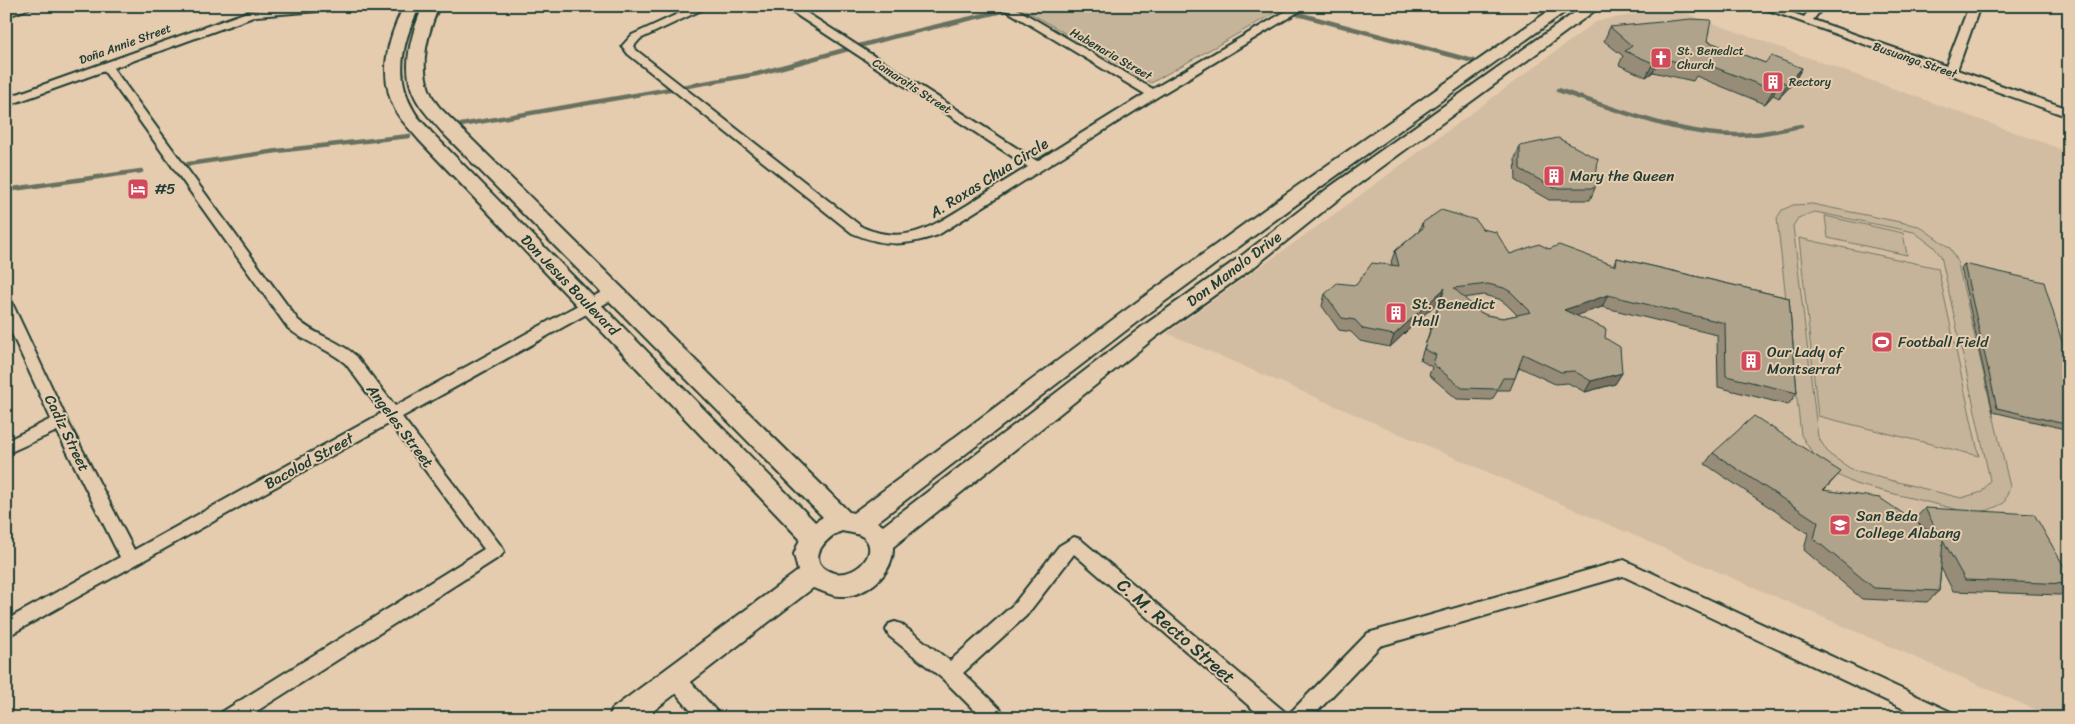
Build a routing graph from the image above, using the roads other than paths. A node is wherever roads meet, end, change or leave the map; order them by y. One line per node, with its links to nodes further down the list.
1 (30, 6): 14 (street)
2 (343, 6): 16 (street, Doña Annie Street)
3 (412, 6): 27 (street, Don Jesus Boulevard)
4 (431, 6): 26 (street, Don Jesus Boulevard)
5 (706, 6): 23 (street, A. Roxas Chua Circle)
6 (788, 6): 23 (street, Camarotis Street)
7 (1566, 6): 21 (street, Don Manolo Drive)
8 (1594, 6): 22 (street, Don Manolo Drive)
9 (1762, 6): 15 (street, Busuanga Street)
10 (1819, 6): 15 (street)
11 (1975, 6): 17 (street)
12 (1007, 8): 18 (street, Habenaria Street)
13 (1295, 11): 18 (street, A. Roxas Chua Circle)
14 (6, 14)
15 (1806, 21): 17 (street, Busuanga Street)
16 (106, 66): 19 (street, Doña Annie Street); 29 (street, Angeles Street)
17 (1950, 72): 20 (street, Busuanga Street)
18 (1153, 94): 23 (street, A. Roxas Chua Circle)
19 (6, 102)
20 (2069, 113)
21 (1384, 133): 22 (street); 24 (street, Don Manolo Drive)
22 (1404, 143): 25 (street, Don Manolo Drive)
23 (1037, 167)
24 (1225, 247): 25 (street); 32 (street, Don Manolo Drive)
25 (1247, 262): 34 (street, Don Manolo Drive)
26 (612, 293): 27 (street, Bacolod Street); 32 (street, Don Jesus Boulevard)
27 (590, 305): 29 (street, Bacolod Street); 33 (street, Don Jesus Boulevard)
28 (7, 307): 30 (street, Cadiz Street)
29 (392, 415): 35 (street, Bacolod Street); 41 (street, Angeles Street)
30 (60, 422): 31 (street); 35 (street, Cadiz Street)
31 (6, 448)
32 (850, 522): 33 (street); 34 (street)
33 (814, 537): 36 (street)
34 (881, 542): 36 (street)
35 (130, 560): 37 (street, Bacolod Street)
36 (812, 574): 40 (street)
37 (6, 629)
38 (895, 630): 39 (street)
39 (950, 673): 44 (street); 45 (street, C. M. Recto Street)
40 (675, 678): 42 (street); 43 (street)
41 (228, 718)
42 (622, 718)
43 (710, 718)
44 (996, 718)
45 (1278, 718)
46 (1298, 718): 47 (street)
47 (1944, 718)

